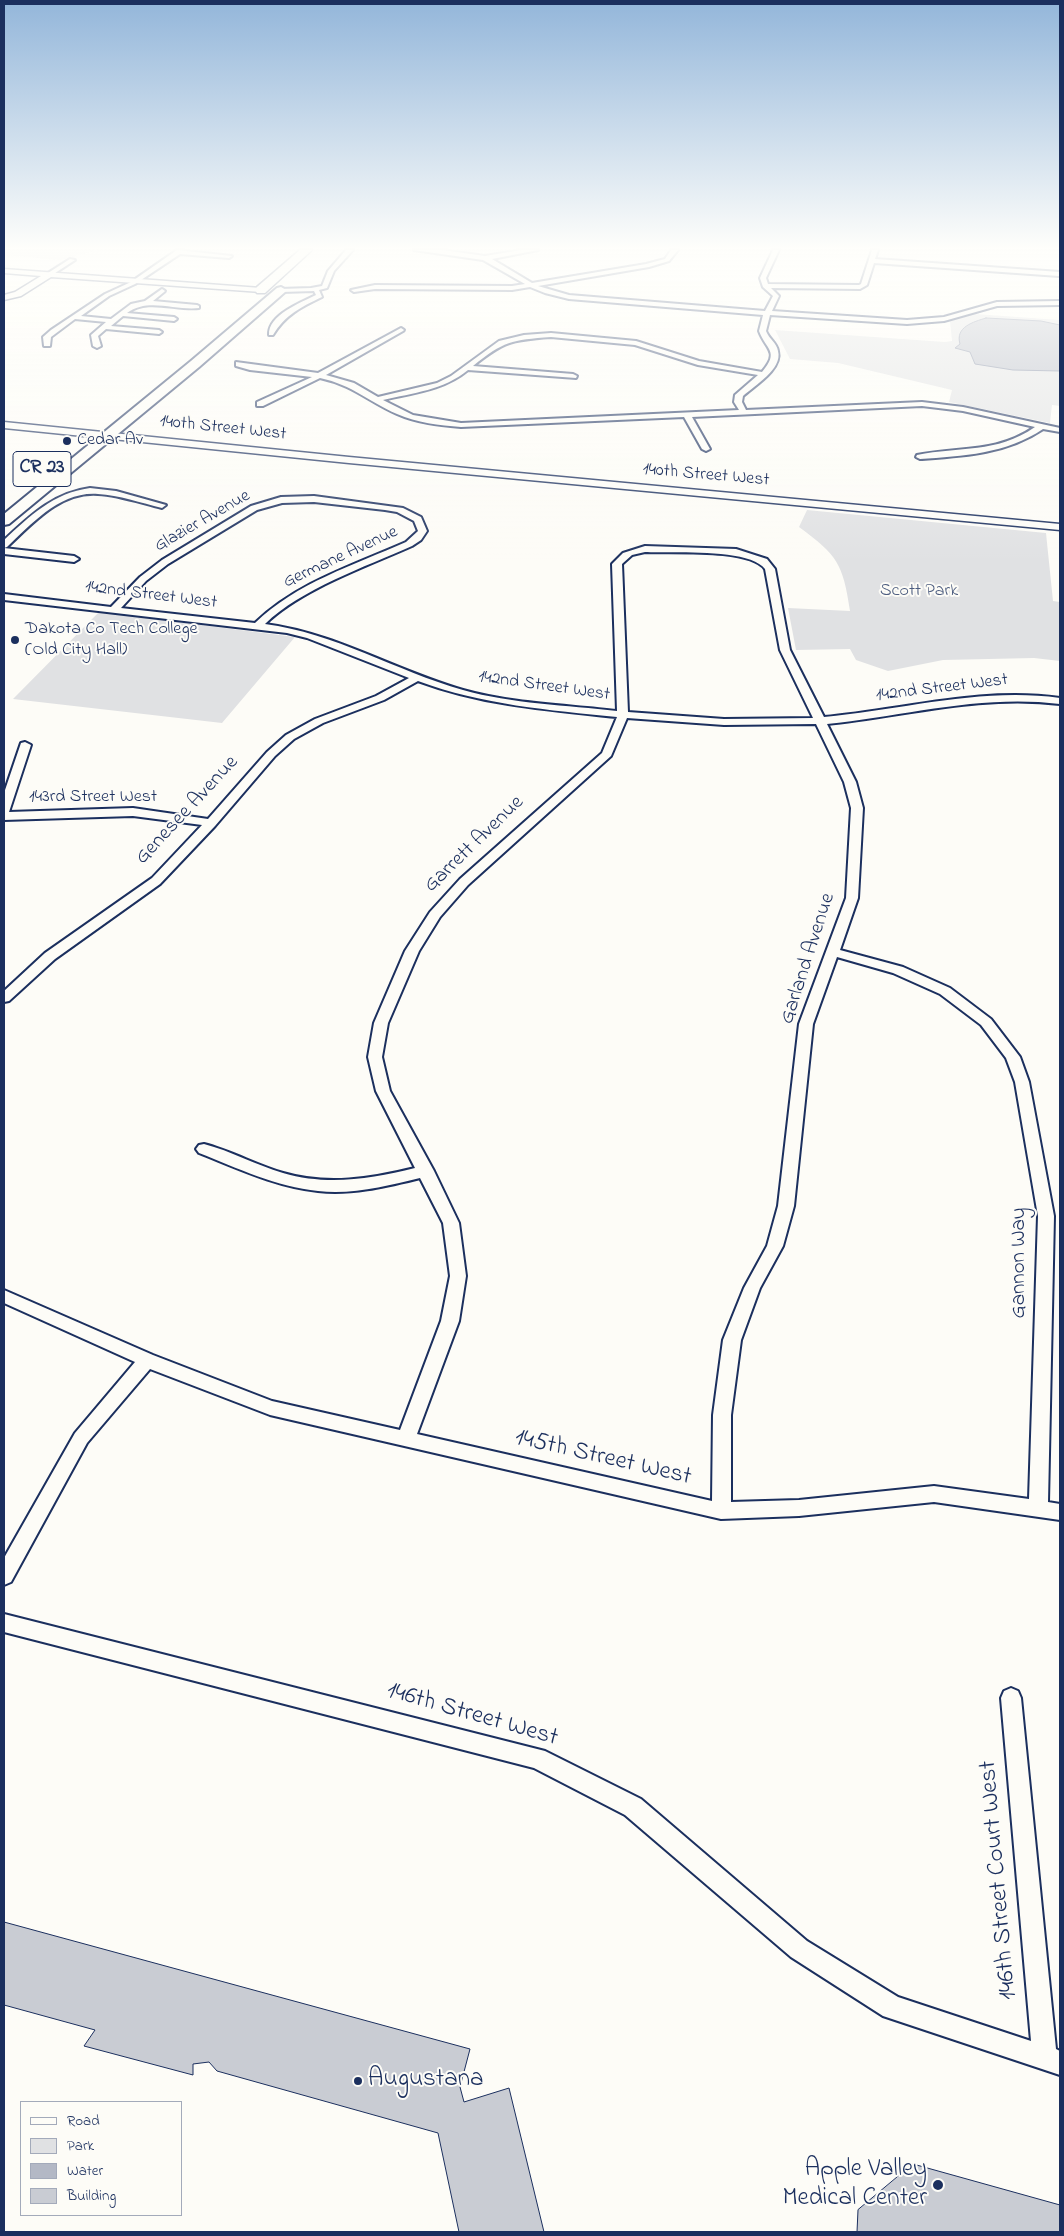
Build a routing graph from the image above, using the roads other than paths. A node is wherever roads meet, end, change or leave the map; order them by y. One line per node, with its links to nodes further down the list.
1 (187, 354): 7 (highway)
2 (204, 354): 22 (highway, CR 23)
3 (358, 354): 11 (street)
4 (483, 354): 9 (street)
5 (673, 354): 10 (street)
6 (776, 354): 10 (street)
7 (184, 357)
8 (239, 364): 11 (street)
9 (467, 368): 12 (street); 13 (street)
10 (763, 374): 15 (street)
11 (319, 376): 13 (street); 14 (street)
12 (573, 376)
13 (377, 399): 16 (street)
14 (260, 404)
15 (744, 412): 16 (street); 19 (street)
16 (687, 415): 24 (street)
17 (101, 422): 23 (highway, CR 23)
18 (4, 425): 23 (street, 140th Street West)
19 (1040, 426): 20 (street); 25 (street)
20 (1060, 430)
21 (4, 432): 23 (street, 140th Street West)
22 (105, 438): 23 (street, 140th Street West); 28 (highway, CR 23); 29 (street, 140th Street West)
23 (80, 440)
24 (706, 449)
25 (920, 457)
26 (162, 505): 30 (street)
27 (385, 507): 35 (street, Glazier Avenue); 36 (street, Germane Avenue)
28 (4, 521)
29 (1060, 527)
30 (4, 545)
31 (660, 548): 39 (street, Garrett Avenue); 40 (street, Garland Avenue)
32 (4, 551): 33 (street)
33 (74, 559)
34 (4, 597): 35 (street, 142nd Street West)
35 (113, 610): 36 (street, 142nd Street West)
36 (258, 626): 37 (street, 142nd Street West)
37 (418, 676): 39 (street, 142nd Street West); 44 (street, Genesee Avenue)
38 (1060, 701): 40 (street, 142nd Street West)
39 (623, 715): 40 (street, 142nd Street West); 48 (street, Garrett Avenue)
40 (820, 721): 45 (street, Garland Avenue)
41 (25, 745): 42 (street)
42 (4, 811)
43 (4, 816): 44 (street, 143rd Street West)
44 (212, 823): 46 (street, Genesee Avenue)
45 (833, 952): 52 (street, Gannon Way); 53 (street, Garland Avenue)
46 (4, 998)
47 (204, 1149): 48 (street)
48 (426, 1171): 51 (street, Garrett Avenue)
49 (4, 1296): 50 (street)
50 (147, 1360): 51 (street, 145th Street West); 55 (street)
51 (406, 1439): 53 (street, 145th Street West)
52 (1038, 1508): 53 (street, 145th Street West); 54 (street, 145th Street West)
53 (721, 1511)
54 (1060, 1512)
55 (4, 1576)
56 (4, 1623): 58 (street, 146th Street West)
57 (1010, 1698): 58 (street, 146th Street Court West)
58 (1053, 2060)

